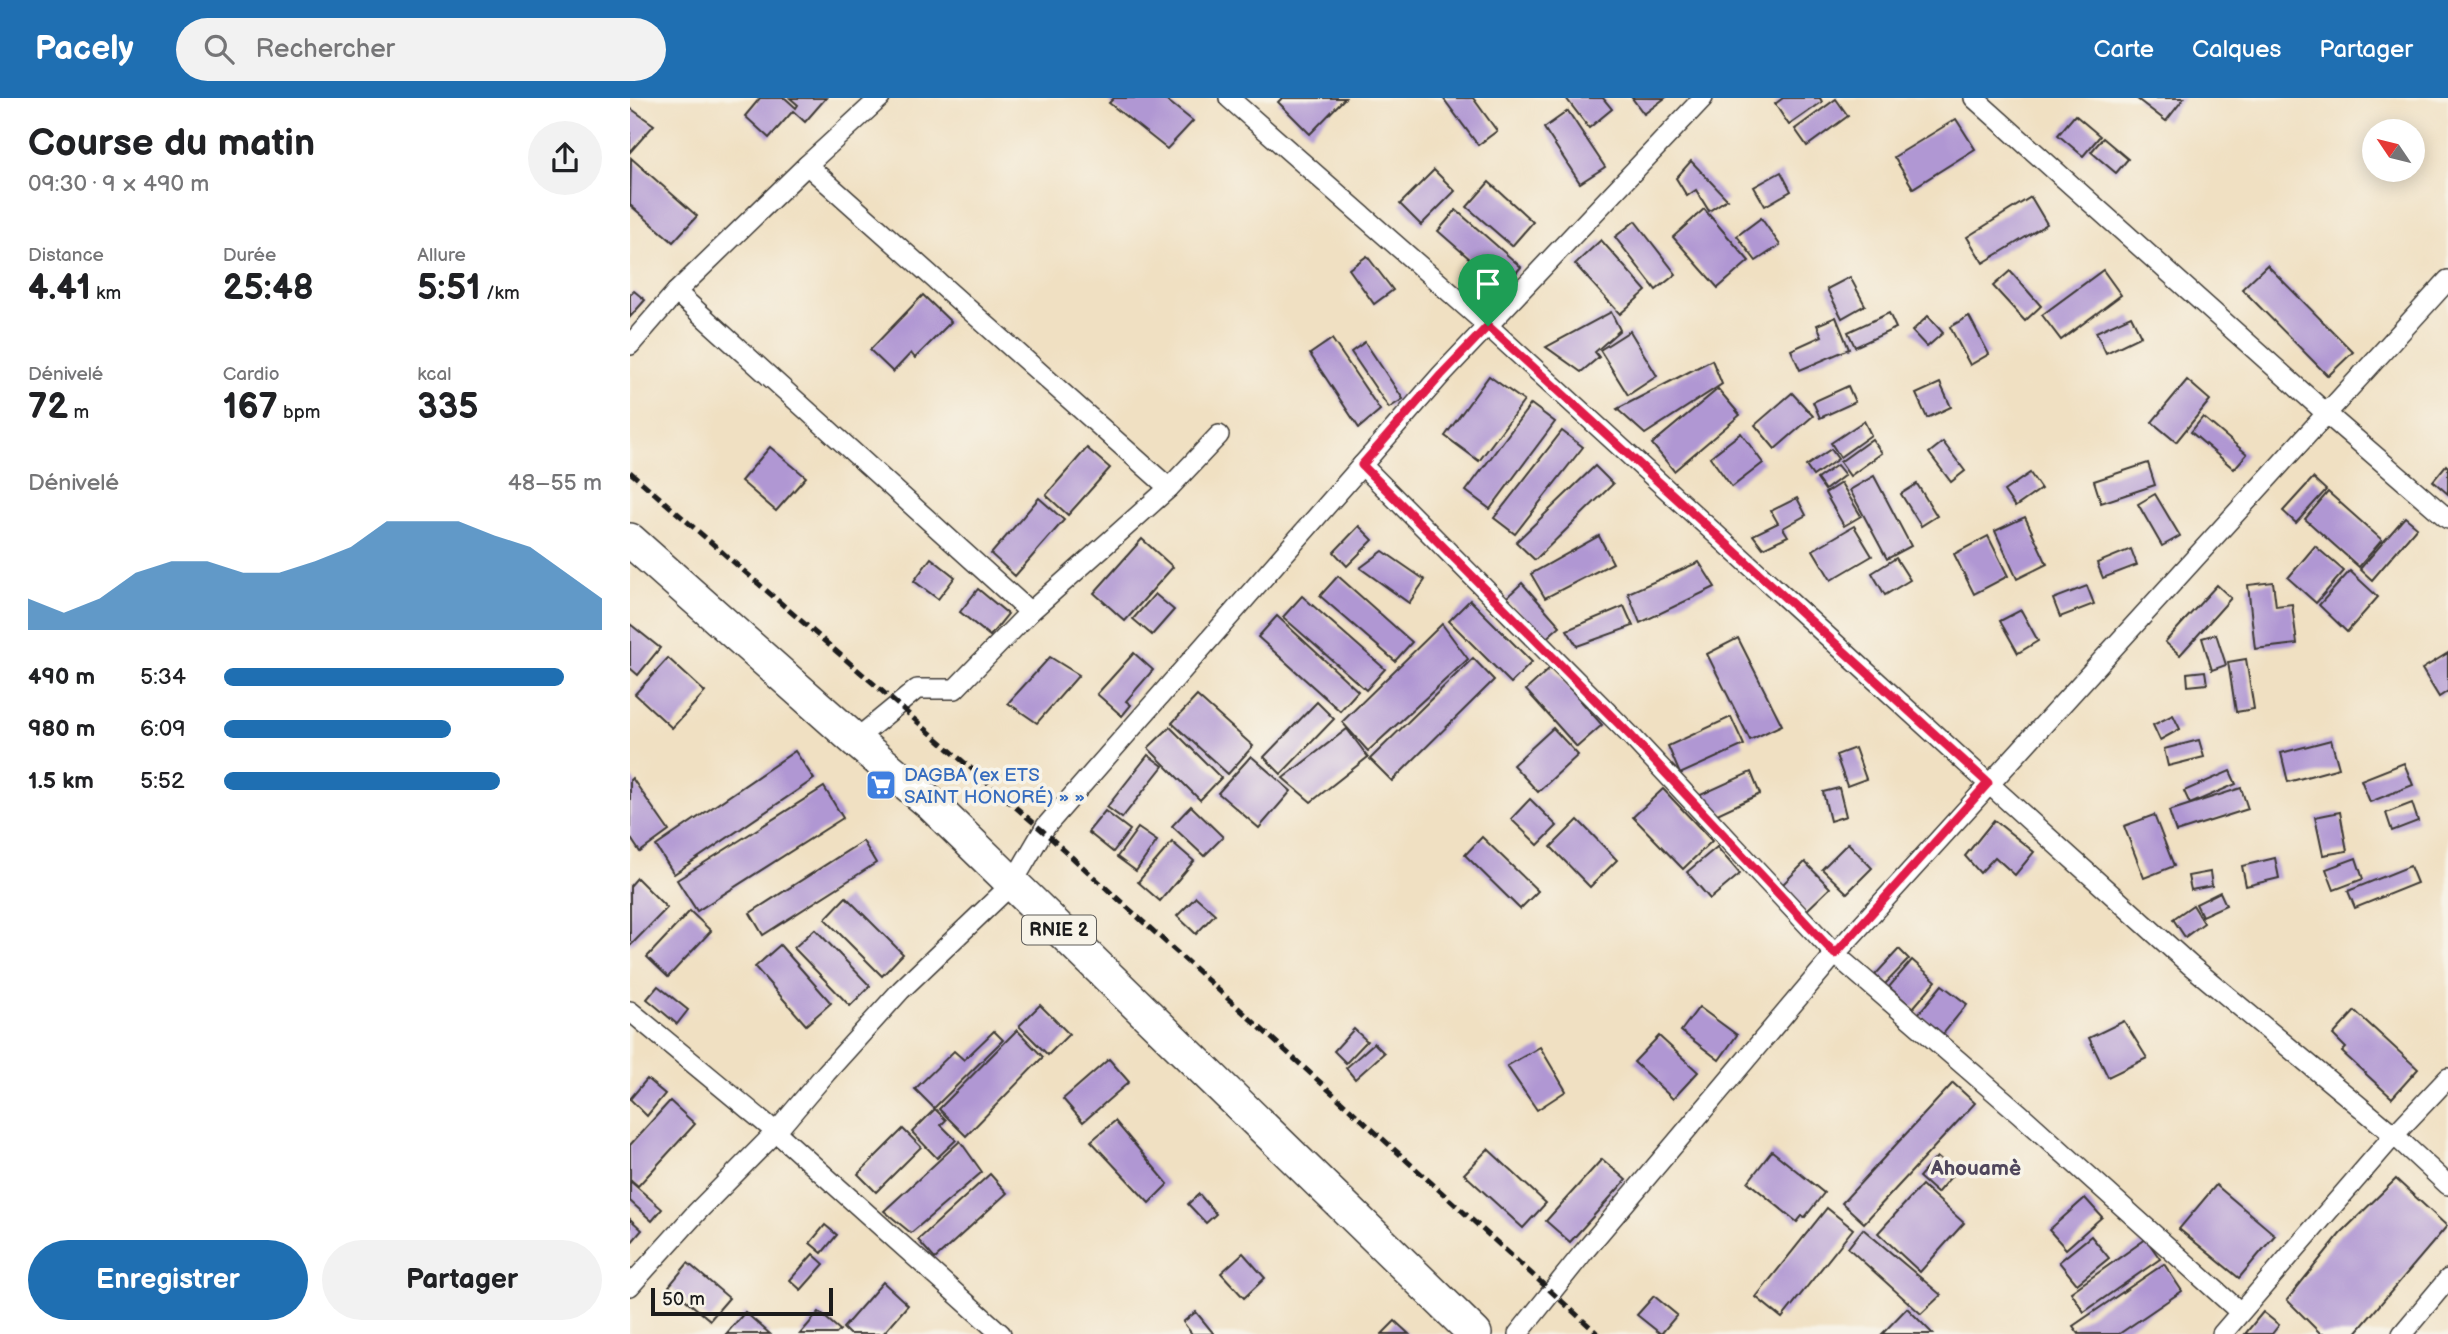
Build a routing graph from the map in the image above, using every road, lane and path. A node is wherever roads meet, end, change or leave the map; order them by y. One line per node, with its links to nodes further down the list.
1 (880, 98): 5 (street)
2 (1229, 98): 8 (street)
3 (1703, 98): 8 (street)
4 (1974, 98): 10 (street)
5 (807, 165): 7 (street); 13 (street)
6 (2448, 280): 10 (street)
7 (676, 292): 9 (street); 16 (street)
8 (1488, 326): 12 (street); 18 (street)
9 (630, 345)
10 (2328, 415): 14 (street); 18 (street)
11 (1219, 435): 13 (street)
12 (1362, 465): 19 (street); 20 (street)
13 (1169, 488): 16 (street)
14 (2448, 519)
15 (630, 540): 17 (highway, RNIE 2)
16 (1030, 612): 17 (street)
17 (855, 740): 19 (highway, RNIE 2)
18 (1988, 783): 20 (street); 24 (street)
19 (1012, 884): 23 (street); 30 (highway, RNIE 2)
20 (1835, 954): 28 (street); 31 (street)
21 (630, 1011): 23 (street)
22 (2448, 1079): 24 (street)
23 (776, 1132): 27 (street); 29 (street)
24 (2394, 1135): 25 (street); 28 (street)
25 (2448, 1185)
26 (2448, 1279): 33 (street)
27 (630, 1286)
28 (2240, 1312): 32 (street)
29 (1001, 1334)
30 (1475, 1334)
31 (1518, 1334)
32 (2222, 1334)
33 (2402, 1334)

